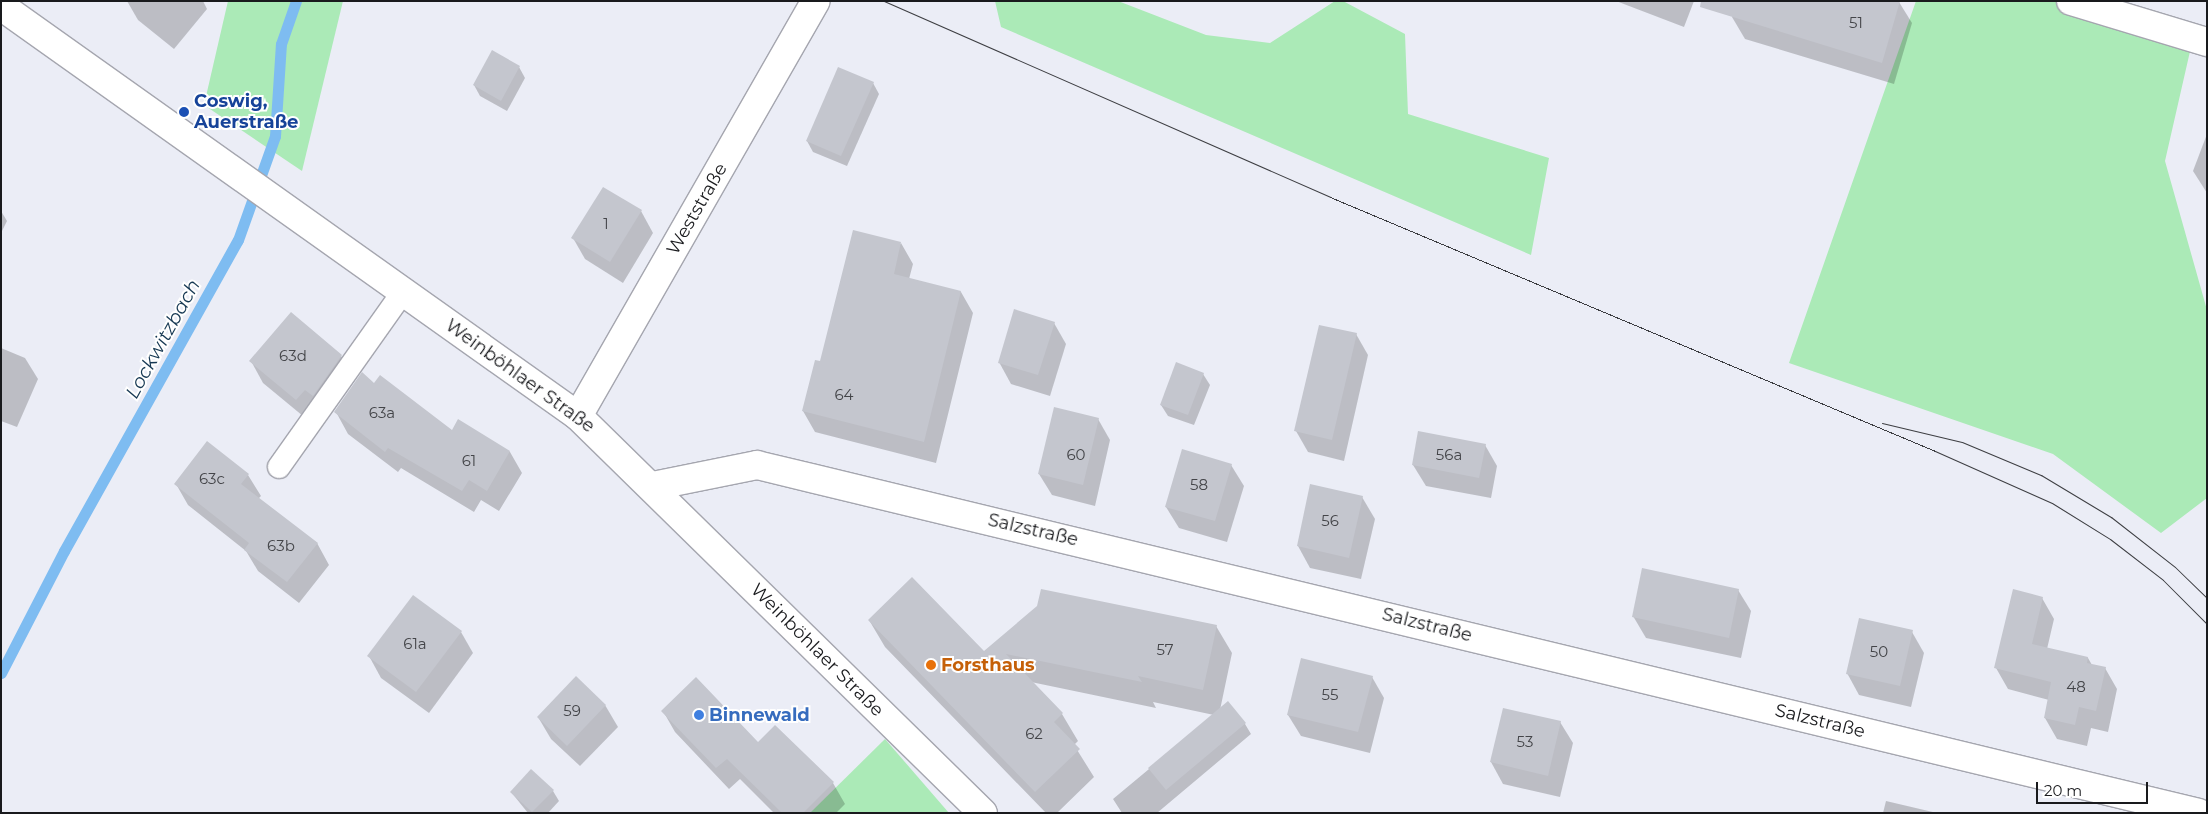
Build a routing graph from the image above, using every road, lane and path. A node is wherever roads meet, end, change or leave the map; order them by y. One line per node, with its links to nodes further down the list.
1 (816, 1): 6 (street, Weststraße)
2 (2070, 1): 4 (street)
3 (1, 6): 5 (street, Weinböhlaer Straße)
4 (2207, 42)
5 (403, 292): 6 (street, Weinböhlaer Straße); 7 (lane)
6 (578, 416): 8 (street, Weinböhlaer Straße)
7 (279, 467)
8 (653, 486): 9 (street, Weinböhlaer Straße); 10 (street, Salzstraße)
9 (983, 813)
10 (2199, 813)

